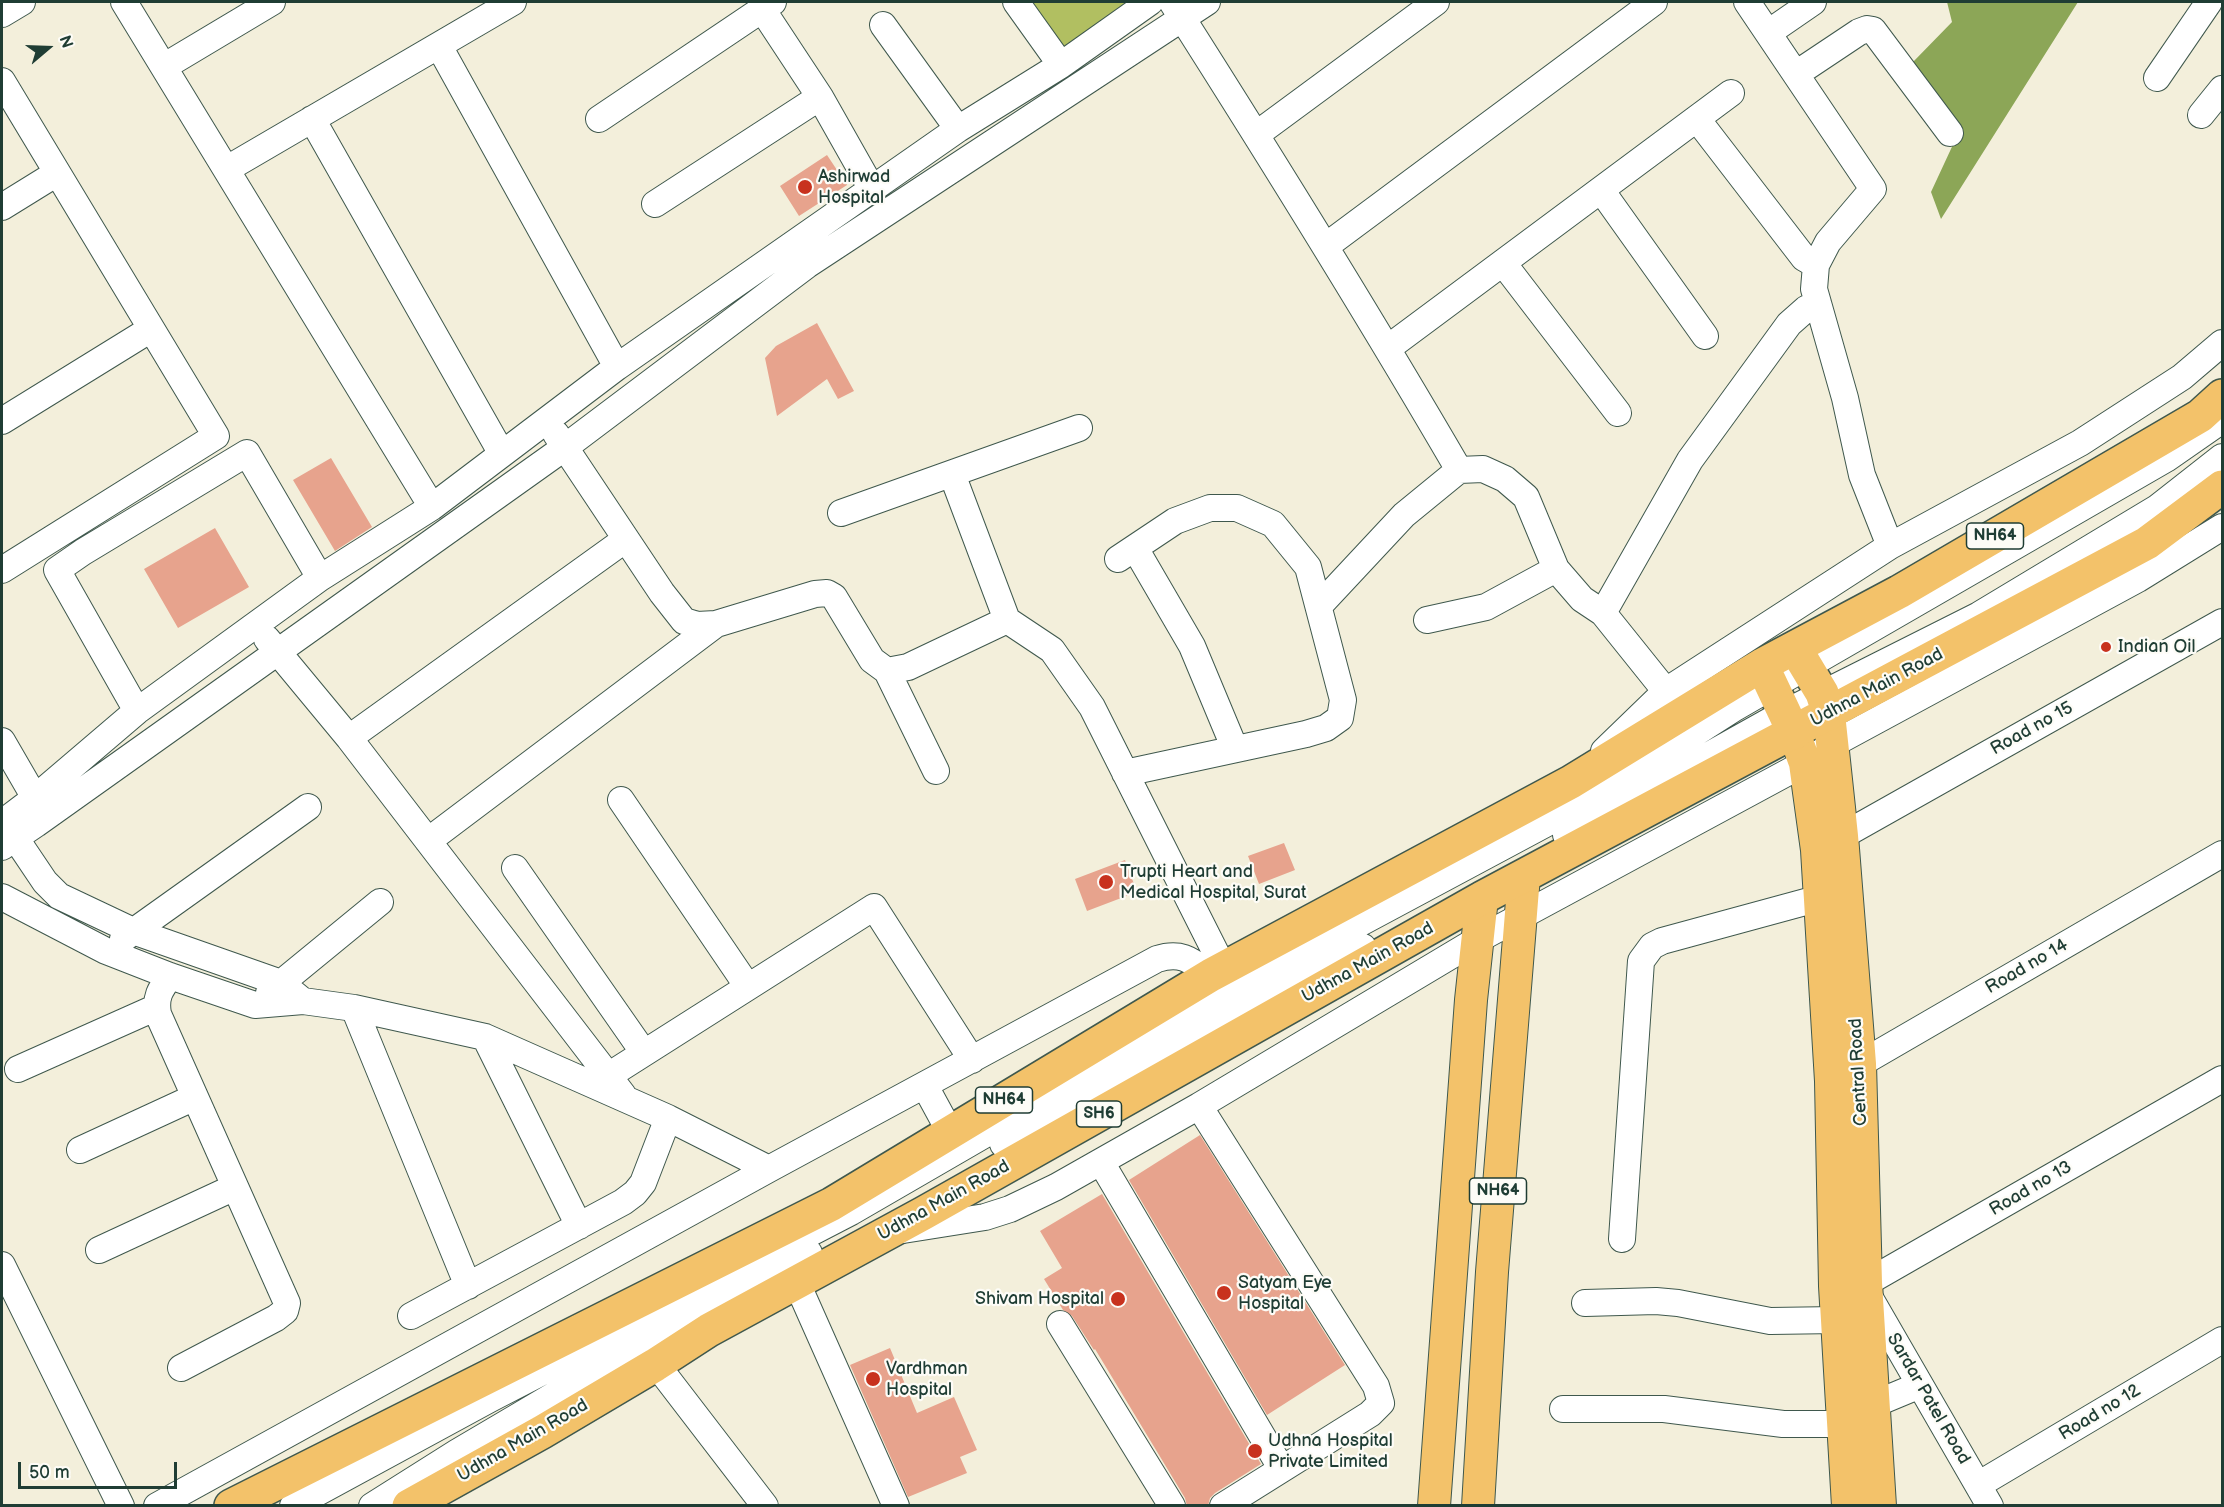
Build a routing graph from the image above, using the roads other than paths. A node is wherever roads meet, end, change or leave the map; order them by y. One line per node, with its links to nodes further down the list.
1 (22, 2): 15 (street)
2 (124, 2): 20 (street)
3 (272, 2): 20 (street)
4 (513, 2): 18 (street)
5 (1016, 2): 19 (street)
6 (1150, 2): 19 (street)
7 (1207, 2): 14 (street)
8 (1436, 2): 33 (street)
9 (1653, 2): 40 (street)
10 (1747, 2): 17 (street)
11 (1813, 2): 17 (street)
12 (2208, 2): 22 (street)
13 (768, 5): 26 (street); 29 (street)
14 (1178, 10): 33 (street); 55 (street)
15 (2, 15)
16 (883, 25): 31 (street)
17 (1768, 33): 21 (street)
18 (439, 46): 28 (street); 48 (street)
19 (1061, 65): 31 (street)
20 (165, 66): 34 (street)
21 (1796, 74): 32 (street); 42 (street)
22 (2157, 78)
23 (2, 81): 35 (street)
24 (2223, 89): 27 (street)
25 (1731, 93): 30 (street)
26 (820, 97): 36 (street); 38 (street)
27 (2201, 115)
28 (312, 119): 34 (street); 56 (street)
29 (599, 119)
30 (1697, 119): 37 (street); 42 (street)
31 (958, 129): 36 (street)
32 (1950, 133)
33 (1257, 134): 40 (street)
34 (227, 169): 61 (street)
35 (57, 173): 39 (street); 44 (street)
36 (872, 189): 48 (street)
37 (1601, 190): 41 (street); 45 (street)
38 (655, 204)
39 (2, 207)
40 (1326, 246): 47 (street)
41 (1503, 263): 47 (street); 50 (street)
42 (1816, 265): 43 (street)
43 (1818, 303): 65 (street); 70 (street)
44 (151, 329): 52 (street); 67 (street)
45 (1705, 336)
46 (2223, 343): 65 (street)
47 (1388, 348): 58 (street)
48 (617, 367): 53 (street)
49 (2223, 396): 78 (highway, NH64)
50 (1618, 413)
51 (2223, 420): 78 (street)
52 (2, 421)
53 (548, 421): 55 (street); 56 (street)
54 (1079, 428): 59 (street)
55 (564, 448): 64 (street); 76 (street)
56 (502, 454): 61 (street)
57 (2223, 457): 78 (street)
58 (1459, 470): 66 (street); 69 (street)
59 (952, 474): 62 (street); 71 (street)
60 (2223, 487): 78 (highway, Udhna Main Road / NH64)
61 (432, 507): 68 (street)
62 (841, 513)
63 (2223, 527): 78 (street)
64 (626, 538): 74 (street); 82 (street)
65 (1890, 546): 79 (street)
66 (1556, 569): 70 (street); 72 (street)
67 (2, 570)
68 (320, 578): 75 (street); 80 (street)
69 (1319, 606): 84 (street); 84 (street)
70 (1603, 613): 79 (street)
71 (1007, 620): 77 (street); 86 (street)
72 (1427, 620)
73 (2223, 622): 91 (street, Road no 15)
74 (716, 624): 77 (street); 92 (street)
75 (255, 625): 76 (street); 80 (street)
76 (278, 652): 82 (street); 90 (street)
77 (886, 671): 85 (street)
78 (1817, 693): 81 (highway, Udhna Main Road / NH64); 81 (highway, NH64); 91 (main road, Central Road)
79 (1675, 702): 81 (highway, NH64); 107 (highway, NH64)
80 (137, 711): 87 (street)
81 (1784, 712): 95 (highway, Udhna Main Road / SH6); 98 (main road, Central Road); 100 (street); 107 (street)
82 (349, 738): 92 (street)
83 (2, 741): 87 (street)
84 (1235, 749): 86 (street)
85 (936, 771)
86 (1125, 773): 107 (street)
87 (35, 798): 90 (street)
88 (621, 800): 106 (street)
89 (308, 807): 101 (street)
90 (5, 832): 101 (street)
91 (1842, 836): 115 (main road, Central Road)
92 (428, 841): 117 (street)
93 (2223, 854): 115 (street, Road no 14)
94 (515, 867): 113 (street)
95 (1524, 876): 97 (highway, Udhna Main Road / SH6); 100 (main road, NH64)
96 (2, 897): 103 (street)
97 (1482, 898): 102 (main road, NH64); 107 (highway, Udhna Main Road / SH6)
98 (1820, 898): 119 (main road, Central Road); 132 (street)
99 (380, 902): 105 (street)
100 (1520, 917): 102 (street); 163 (main road, NH64)
101 (134, 931): 103 (street); 105 (street)
102 (1477, 940): 123 (street); 162 (main road, NH64)
103 (105, 951): 104 (street)
104 (170, 976): 109 (street); 110 (street)
105 (281, 983): 108 (street); 109 (street)
106 (748, 987): 113 (street); 114 (street)
107 (1233, 995): 114 (street); 125 (highway, NH64); 131 (highway, Udhna Main Road / SH6); 143 (street)
108 (303, 1001): 109 (street); 111 (street)
109 (255, 1005)
110 (157, 1006): 116 (street); 121 (street)
111 (354, 1008): 112 (street); 136 (street)
112 (485, 1037): 122 (street); 130 (street)
113 (644, 1053): 117 (street)
114 (972, 1060): 120 (street)
115 (1860, 1064): 119 (street, Road no 14); 138 (main road, Central Road)
116 (18, 1070)
117 (608, 1076): 122 (street)
118 (2223, 1079): 138 (street, Road no 13)
119 (1831, 1081): 137 (main road, Central Road)
120 (925, 1086): 125 (street); 128 (street)
121 (195, 1097): 126 (street); 129 (street)
122 (626, 1099): 124 (street)
123 (1199, 1106): 127 (street); 150 (street)
124 (669, 1118): 128 (street); 130 (street)
125 (950, 1132): 143 (highway, NH64)
126 (80, 1150)
127 (1101, 1162): 131 (street); 150 (street)
128 (769, 1169): 153 (street)
129 (235, 1187): 133 (street); 145 (street)
130 (579, 1226): 136 (street)
131 (888, 1232): 135 (highway, Udhna Main Road / SH6)
132 (1622, 1239)
133 (99, 1250)
134 (2, 1265): 152 (street)
135 (796, 1281): 143 (highway, Udhna Main Road / SH6); 159 (street)
136 (468, 1286): 140 (street)
137 (1835, 1286): 138 (street, Road no 13); 141 (main road, Central Road)
138 (1867, 1288): 146 (street, Sardar Patel Road); 147 (main road, Central Road)
139 (1585, 1303): 141 (street)
140 (411, 1316)
141 (1837, 1320): 149 (main road, Central Road)
142 (1060, 1324): 160 (street)
143 (638, 1336): 154 (highway, NH64); 155 (street); 156 (street); 157 (highway, Udhna Main Road / SH6); 158 (street)
144 (2223, 1340): 151 (street, Road no 12)
145 (181, 1368)
146 (1920, 1385): 147 (street); 151 (street, Sardar Patel Road)
147 (1872, 1405): 165 (main road, Central Road)
148 (1563, 1409): 149 (street)
149 (1843, 1424): 164 (main road, Central Road)
150 (1281, 1468): 161 (street)
151 (1984, 1496)
152 (121, 1506)
153 (157, 1506)
154 (231, 1506)
155 (293, 1506)
156 (372, 1506)
157 (409, 1506)
158 (765, 1506)
159 (896, 1506)
160 (1172, 1506)
161 (1223, 1506)
162 (1434, 1506)
163 (1478, 1506)
164 (1848, 1506)
165 (1880, 1506)

